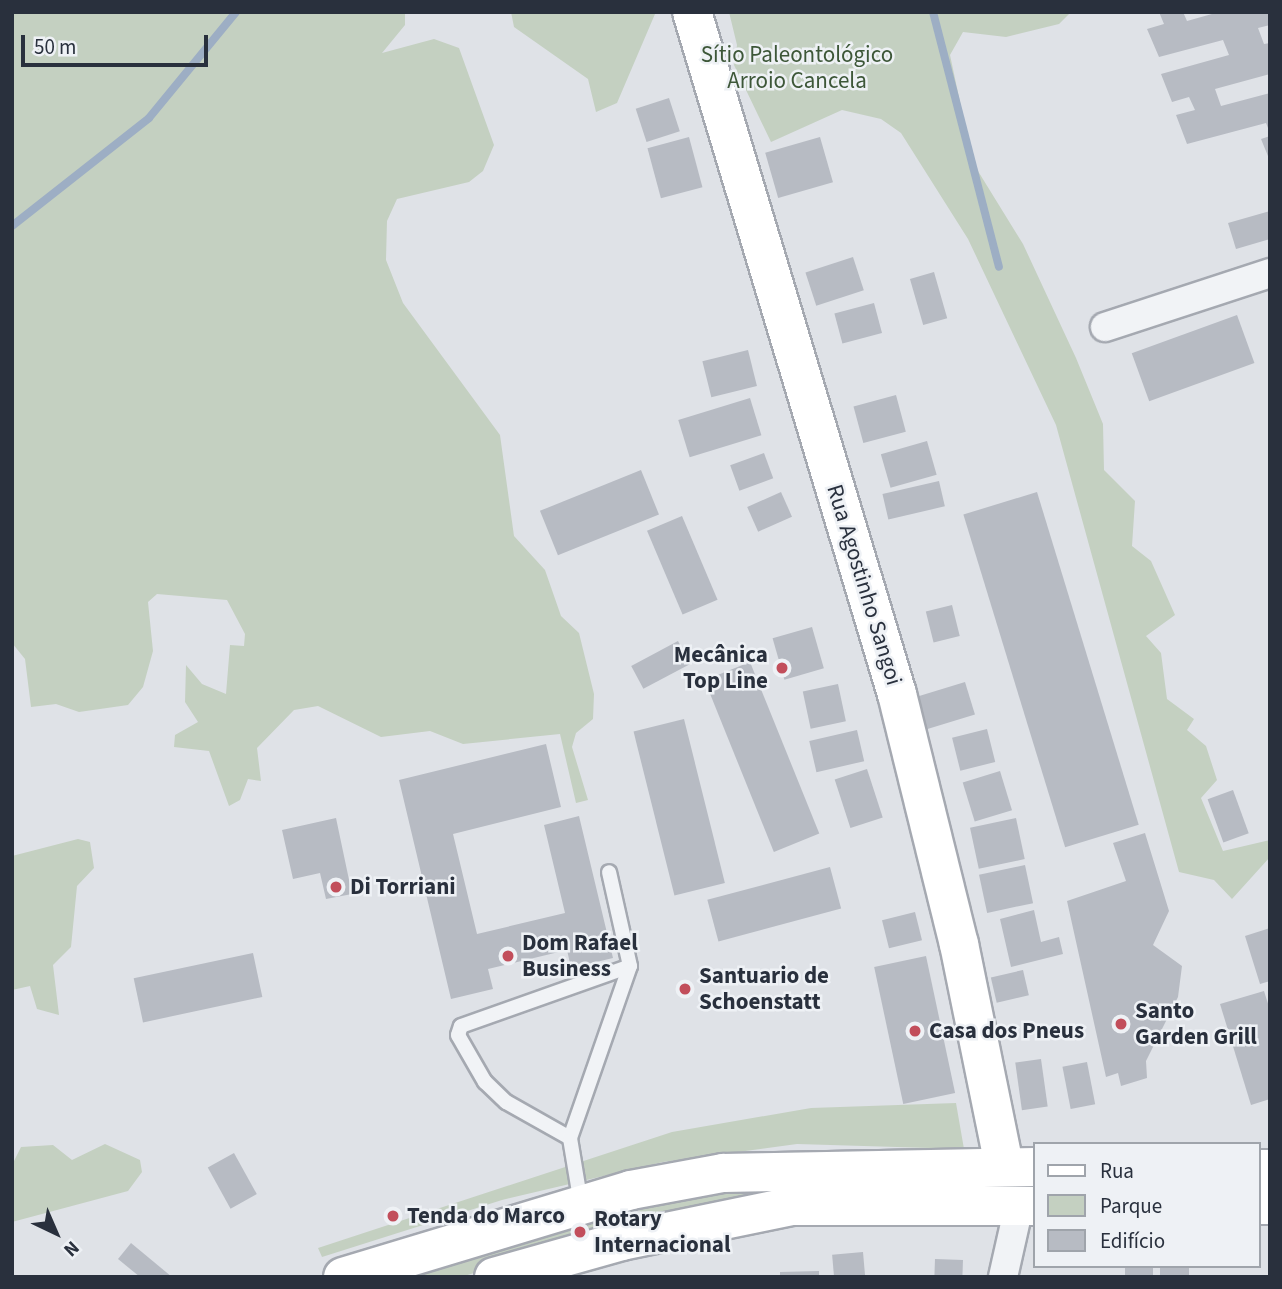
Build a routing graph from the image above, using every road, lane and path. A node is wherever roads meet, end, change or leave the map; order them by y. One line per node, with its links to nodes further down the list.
1 (692, 12): 7 (main road, Rua Agostinho Sangoi)
2 (1270, 274): 3 (street)
3 (1105, 327)
4 (609, 872): 5 (lane)
5 (630, 966): 6 (lane); 6 (lane)
6 (570, 1138): 8 (lane)
7 (1019, 1167): 8 (main road)
8 (581, 1205): 10 (main road)
9 (1027, 1206): 11 (main road); 12 (street)
10 (343, 1277)
11 (494, 1277)
12 (1003, 1277)

